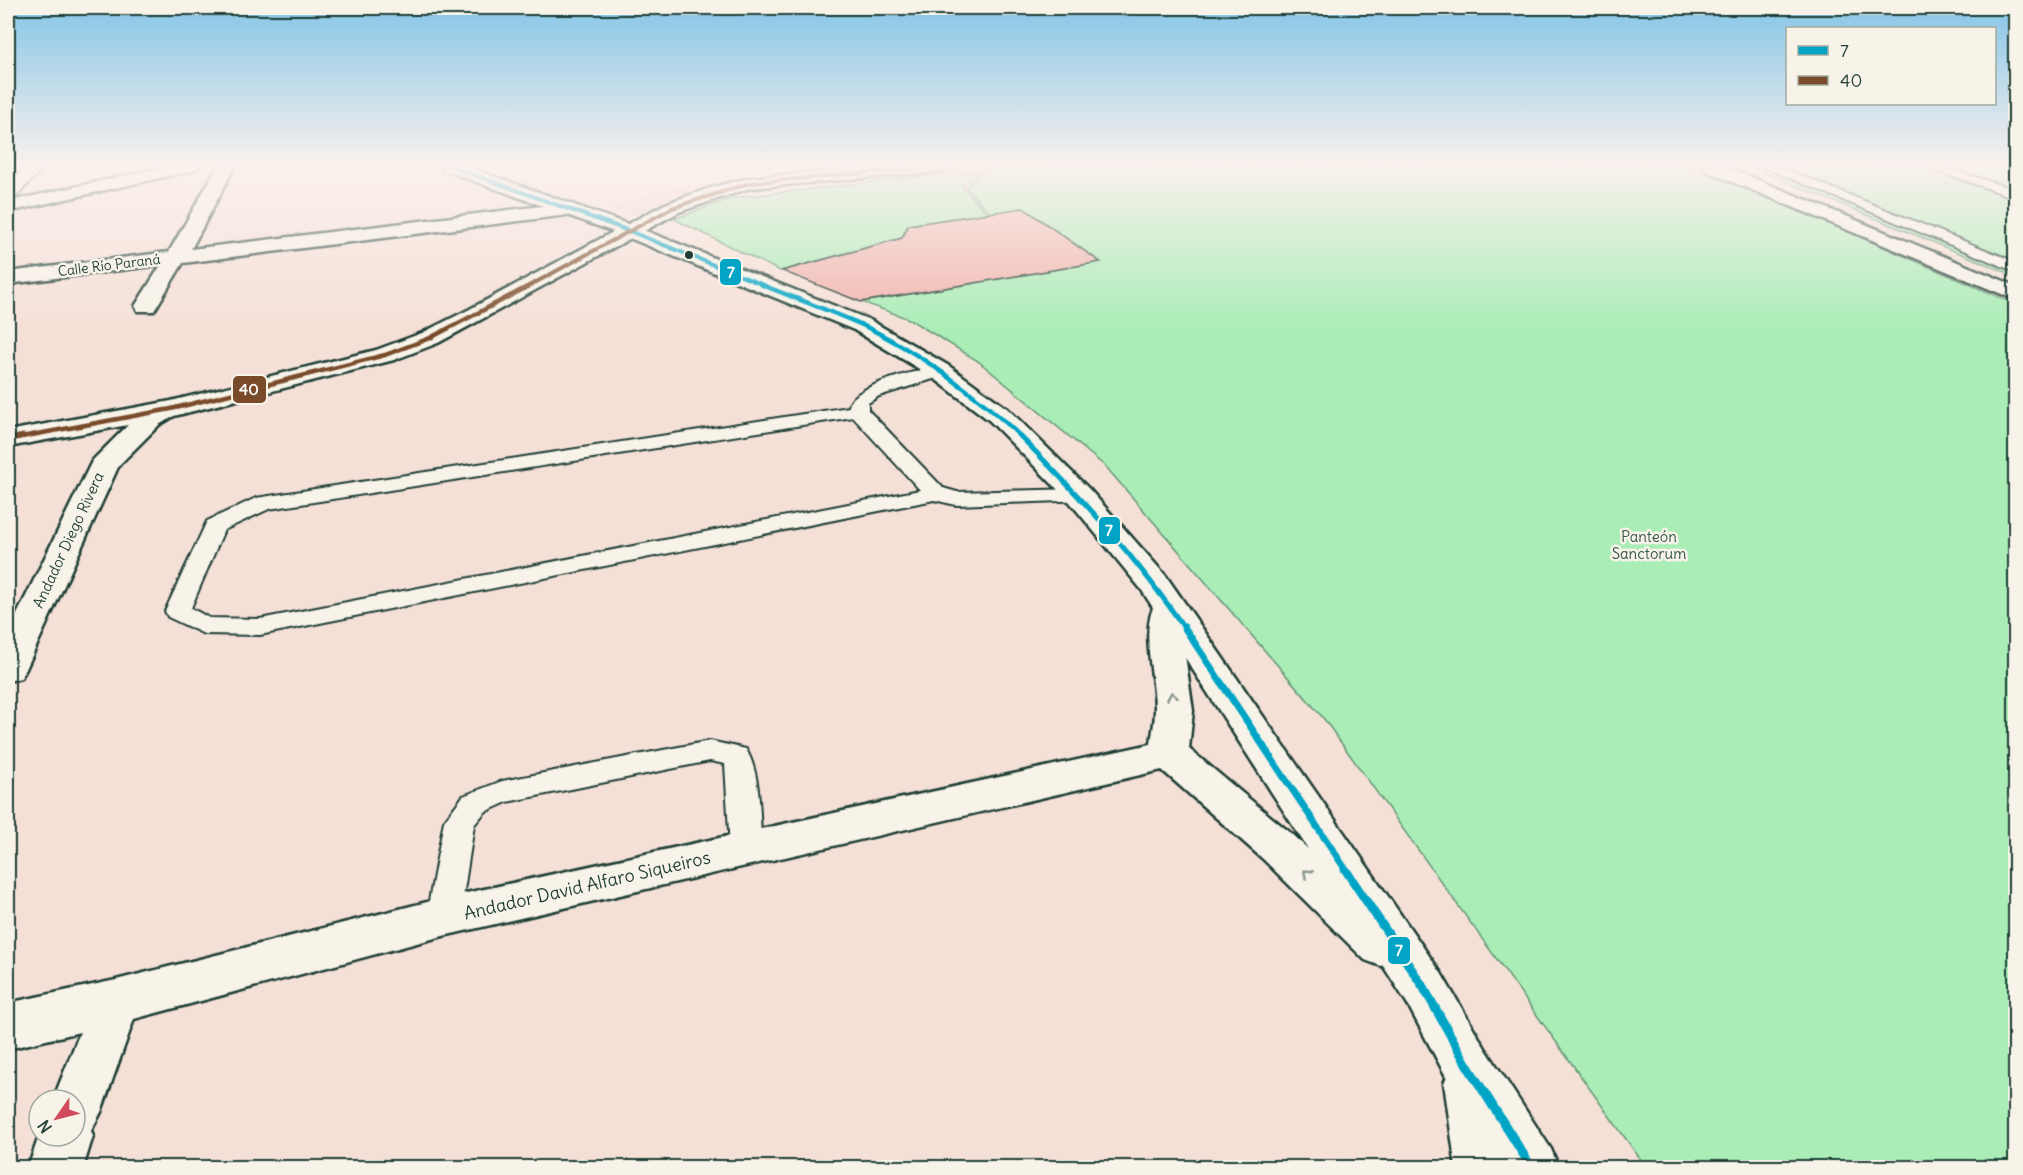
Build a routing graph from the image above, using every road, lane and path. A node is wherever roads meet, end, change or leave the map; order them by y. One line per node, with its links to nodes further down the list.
1 (196, 221): 8 (street)
2 (469, 221): 8 (street, Calle Río Paraná)
3 (600, 221): 7 (street)
4 (650, 221): 7 (street)
5 (1841, 221): 11 (street)
6 (1901, 221): 9 (lane)
7 (629, 231): 13 (street); 14 (street)
8 (177, 256): 10 (street, Calle Río Paraná); 12 (street)
9 (2016, 268)
10 (8, 278)
11 (2016, 294)
12 (146, 306)
13 (940, 371): 15 (lane); 20 (street)
14 (171, 409): 16 (street); 18 (street, Andador Diego Rivera)
15 (858, 411): 19 (lane); 19 (lane)
16 (82, 424): 17 (street); 18 (street)
17 (8, 439)
18 (120, 448): 22 (street, Andador Diego Rivera)
19 (935, 493): 20 (lane)
20 (1079, 495): 21 (street)
21 (1169, 608): 23 (street, one-way to 21); 26 (street)
22 (8, 669)
23 (1169, 754): 24 (street, Andador David Alfaro Siqueiros); 26 (street, one-way to 23)
24 (746, 849): 25 (street, Andador David Alfaro Siqueiros); 25 (lane)
25 (443, 917): 27 (street, Andador David Alfaro Siqueiros)
26 (1424, 988): 29 (street)
27 (116, 1002): 28 (street, Andador David Alfaro Siqueiros); 30 (street)
28 (8, 1026)
29 (1467, 1065): 33 (street); 34 (street)
30 (84, 1088)
31 (61, 1148): 32 (street)
32 (54, 1167)
33 (1484, 1167)
34 (1532, 1167)

